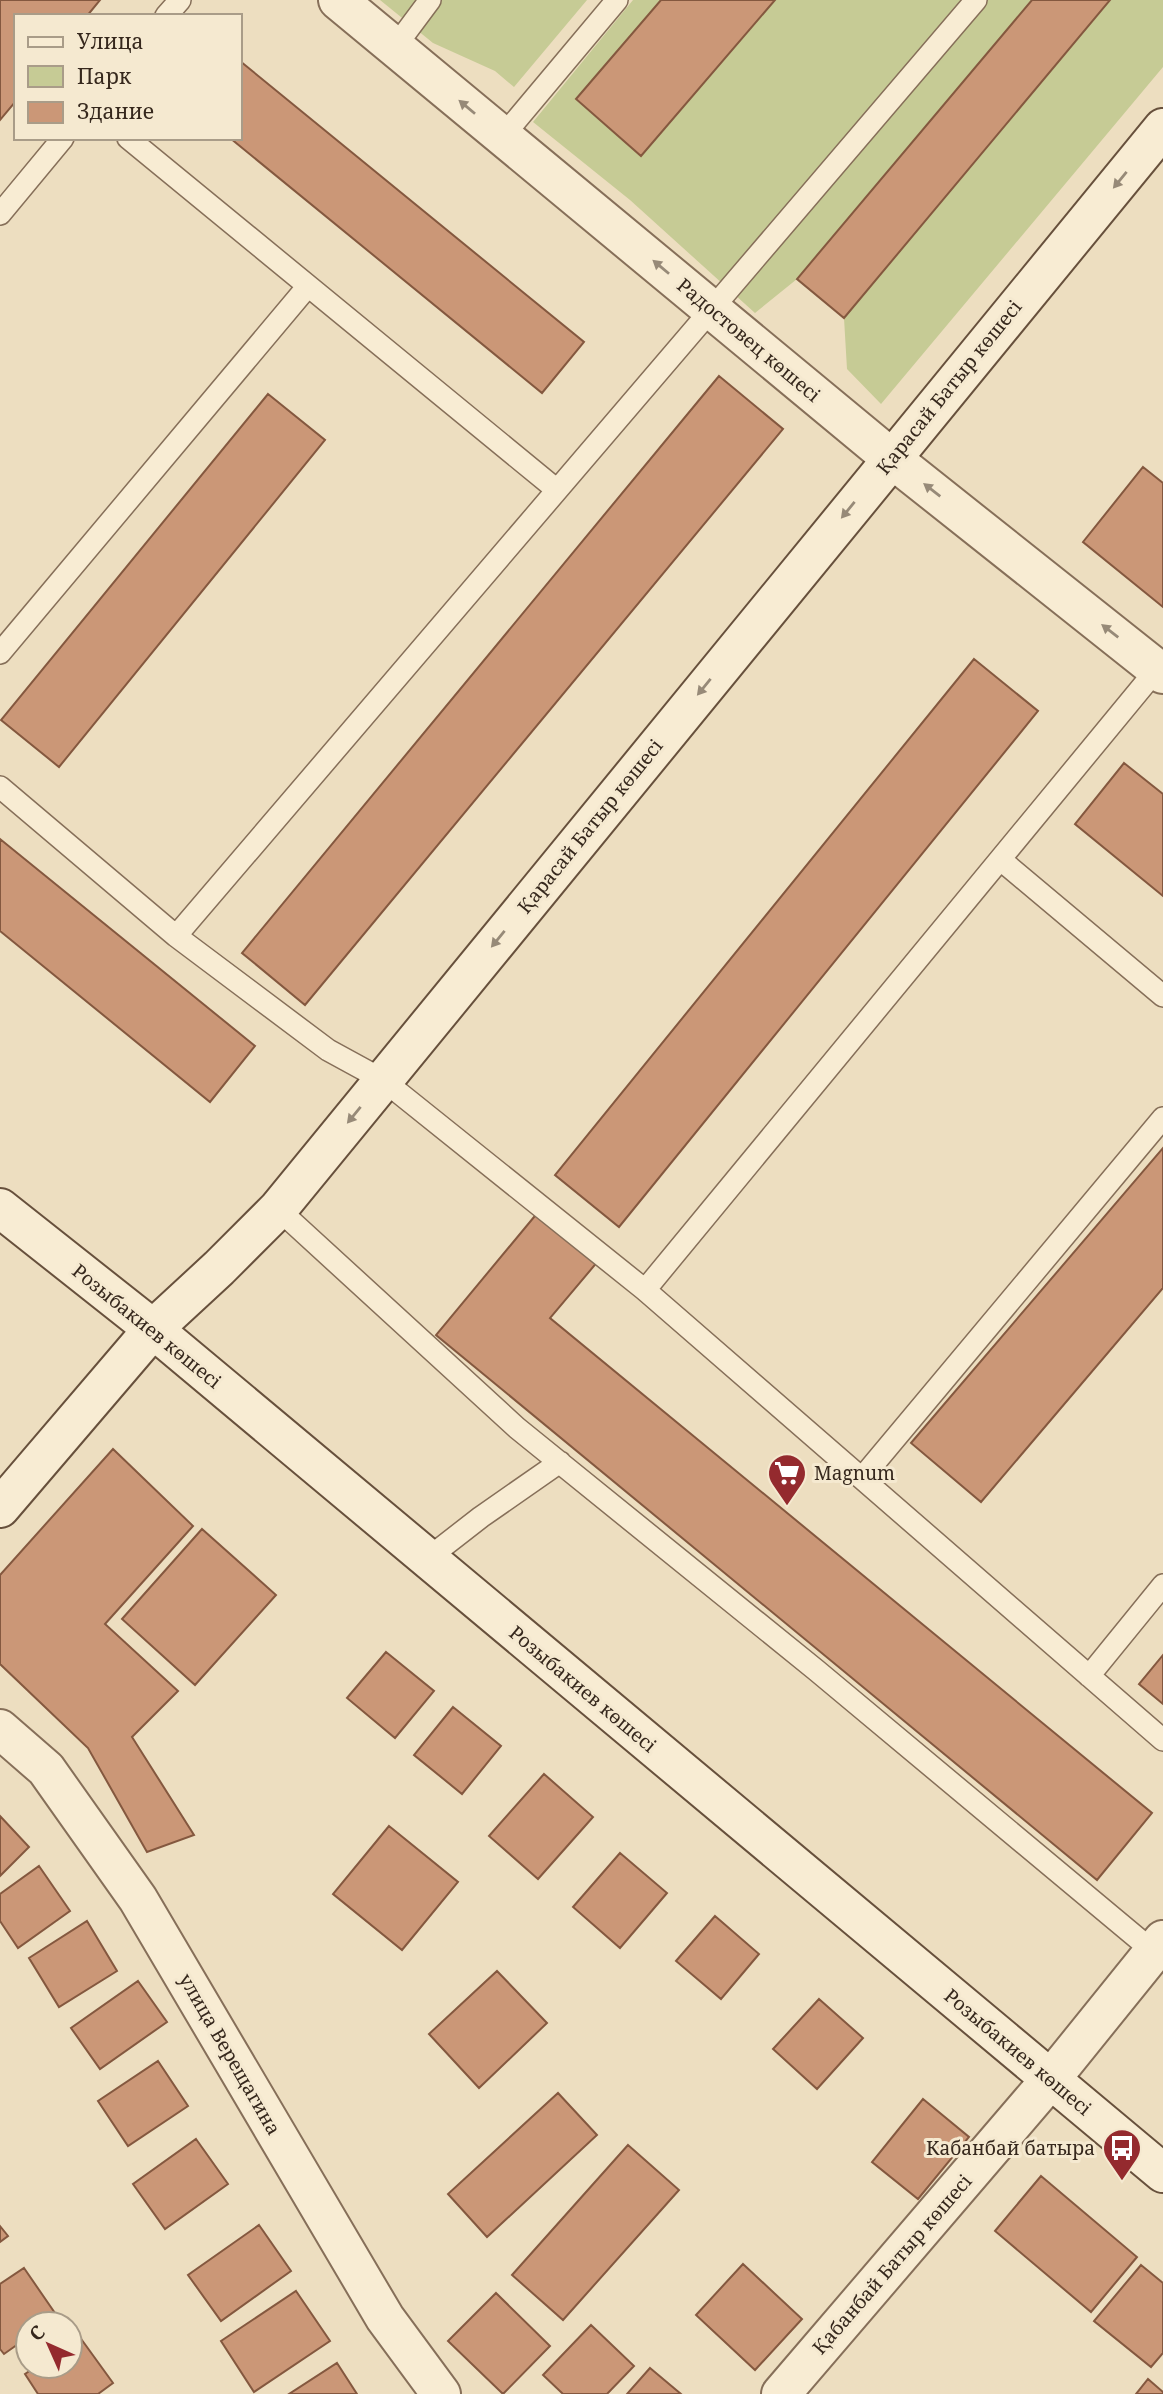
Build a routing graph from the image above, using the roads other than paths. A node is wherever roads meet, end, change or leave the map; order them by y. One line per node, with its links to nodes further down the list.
1 (180, 0): 6 (lane)
2 (338, 0): 7 (street, Радостовец көшесі)
3 (430, 0): 7 (lane)
4 (617, 0): 9 (lane)
5 (976, 0): 14 (lane)
6 (168, 14)
7 (395, 47): 9 (street, Радостовец көшесі, one-way to 7)
8 (1163, 128): 15 (street, Қарасай Батыр көшесі, one-way to 15)
9 (503, 136): 14 (street, Радостовец көшесі, one-way to 9)
10 (62, 140): 12 (lane)
11 (130, 140): 13 (lane)
12 (0, 214)
13 (308, 286): 16 (lane); 17 (lane)
14 (712, 309): 15 (street, Радостовец көшесі); 16 (lane)
15 (891, 458): 18 (street, Радостовец көшесі, one-way to 15); 23 (street, Қарасай Батыр көшесі, one-way to 23)
16 (557, 490): 21 (lane)
17 (0, 653)
18 (1160, 672): 20 (lane)
19 (0, 787): 21 (lane)
20 (1000, 860): 22 (lane); 27 (lane)
21 (176, 936): 23 (lane)
22 (1163, 996)
23 (383, 1080): 26 (street, Қарасай Батыр көшесі, one-way to 26); 27 (lane)
24 (1163, 1118): 30 (lane)
25 (0, 1208): 28 (street, Розыбакиев көшесі)
26 (278, 1209): 28 (street, Қарасай Батыр көшесі); 29 (lane)
27 (645, 1290): 30 (lane)
28 (153, 1329): 31 (street, Қарасай Батыр көшесі); 32 (street, Розыбакиев көшесі)
29 (560, 1462): 32 (lane); 37 (lane)
30 (862, 1478): 34 (lane)
31 (0, 1508)
32 (427, 1559): 38 (street, Розыбакиев көшесі)
33 (1163, 1585): 34 (lane)
34 (1089, 1676): 36 (lane)
35 (0, 1729): 40 (street, улица Верещагина)
36 (1163, 1740)
37 (1158, 1946): 38 (street, Қабанбай Батыр көшесі)
38 (1051, 2080): 39 (street, Розыбакиев көшесі); 41 (street, Қабанбай Батыр көшесі)
39 (1163, 2173)
40 (442, 2394)
41 (781, 2394)

